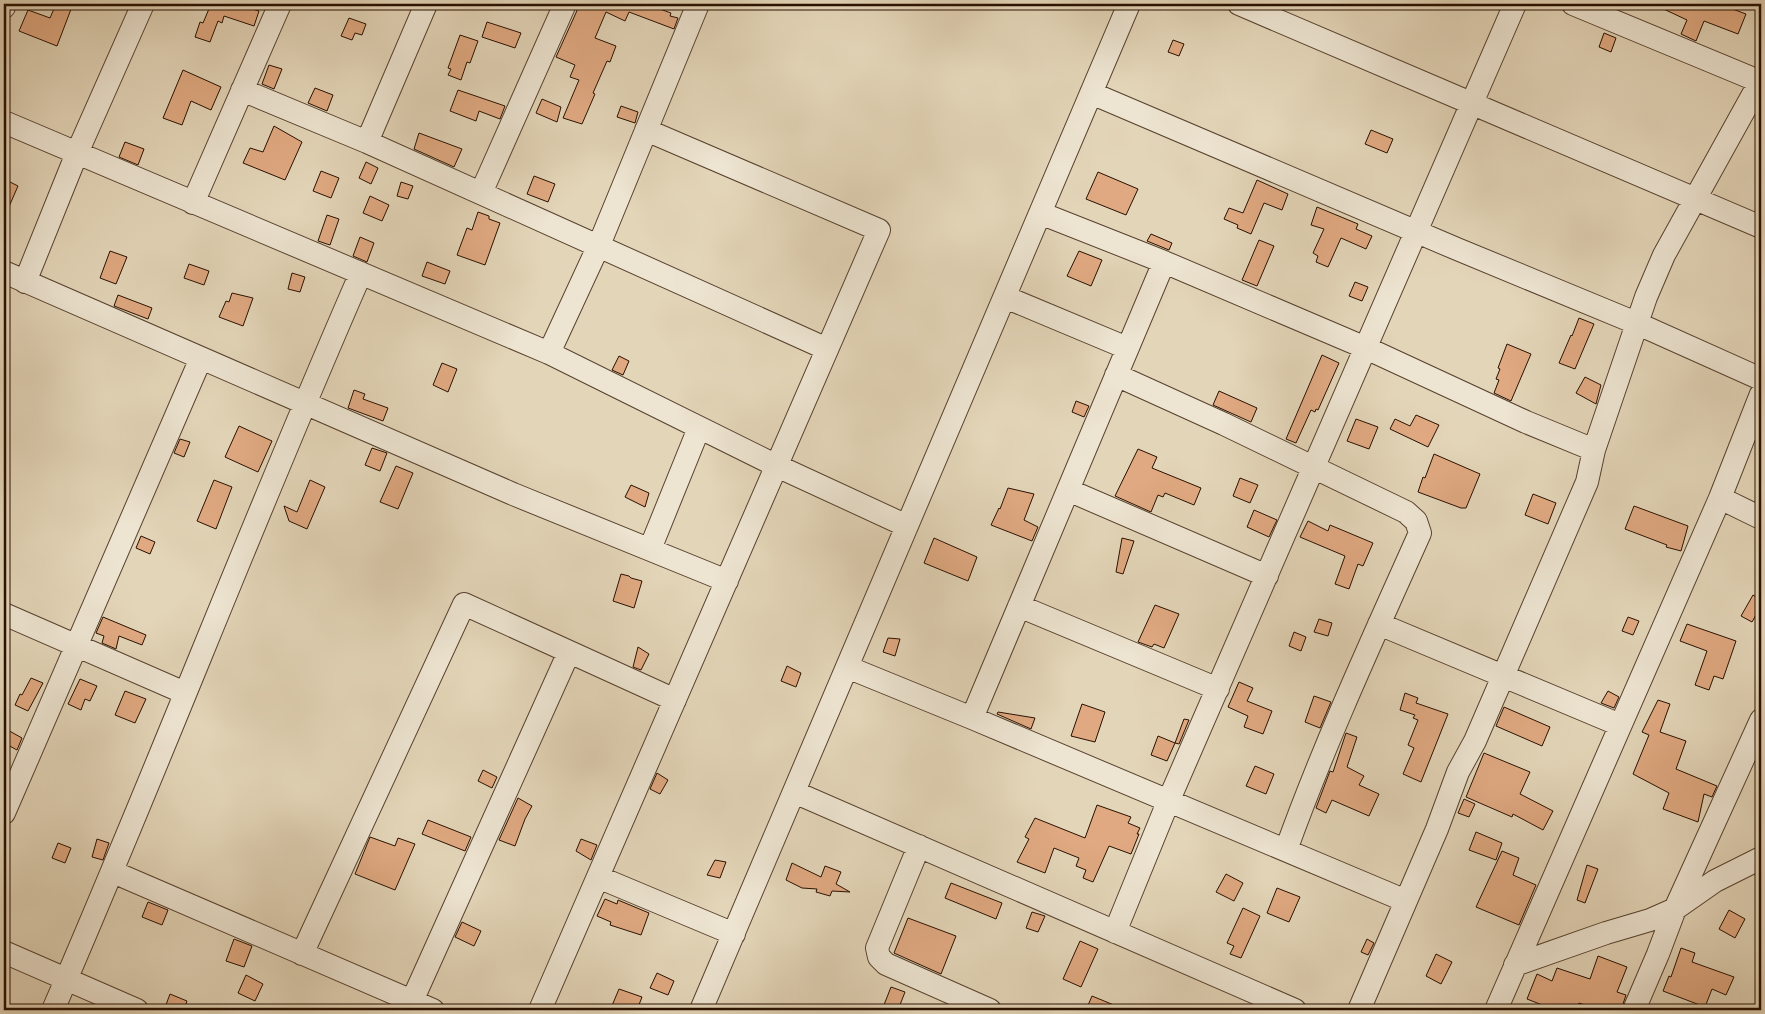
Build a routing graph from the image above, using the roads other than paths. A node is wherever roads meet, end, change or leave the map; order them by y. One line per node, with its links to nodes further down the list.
1 (143, 4): 17 (street)
2 (280, 4): 11 (street)
3 (426, 4): 16 (street)
4 (565, 4): 18 (street)
5 (698, 4): 15 (street)
6 (1129, 4): 12 (street)
7 (1239, 4): 13 (street)
8 (1515, 4): 13 (street)
9 (1573, 4): 10 (street)
10 (1761, 81): 19 (street)
11 (242, 90): 16 (street); 20 (street)
12 (1091, 93): 21 (street); 23 (street)
13 (1471, 103): 19 (street); 23 (street)
14 (4, 122): 17 (street)
15 (646, 130): 24 (street); 33 (street)
16 (367, 142): 18 (street)
17 (77, 153): 20 (street); 28 (street)
18 (481, 193): 24 (street)
19 (1695, 200): 22 (street); 30 (street)
20 (193, 202): 27 (street)
21 (1040, 213): 25 (street); 29 (street)
22 (1761, 227)
23 (1416, 231): 30 (street); 32 (street)
24 (598, 245): 33 (street); 34 (street)
25 (1164, 262): 31 (street); 32 (street)
26 (4, 272): 28 (street)
27 (361, 273): 34 (street); 39 (street)
28 (25, 282): 35 (street)
29 (1005, 297): 31 (street); 47 (street)
30 (1636, 323): 37 (street); 41 (street)
31 (1128, 348): 36 (street)
32 (1366, 348): 41 (street); 43 (street)
33 (827, 350): 42 (street)
34 (549, 353): 40 (street)
35 (201, 358): 39 (street); 54 (street)
36 (1116, 375): 43 (street); 44 (street)
37 (1761, 379)
38 (1761, 394): 45 (street)
39 (304, 403): 48 (street); 59 (street)
40 (699, 428): 42 (street); 48 (street)
41 (1594, 450): 57 (street)
42 (777, 466): 47 (street); 50 (street)
43 (1314, 468): 49 (street); 53 (street)
44 (1068, 490): 49 (street); 51 (street)
45 (1720, 498): 46 (street); 63 (street)
46 (1761, 518)
47 (907, 526): 56 (street)
48 (650, 549): 50 (street)
49 (1267, 576): 58 (street)
50 (727, 580): 60 (street)
51 (1019, 606): 58 (street); 61 (street)
52 (4, 614): 54 (street)
53 (1379, 624): 57 (street); 68 (street)
54 (77, 646): 59 (street); 66 (street)
55 (569, 652): 60 (street); 77 (street); 80 (street)
56 (847, 667): 61 (street); 64 (street)
57 (1503, 676): 63 (street); 72 (street)
58 (1218, 689): 65 (street)
59 (185, 694): 70 (street)
60 (675, 700): 71 (street)
61 (972, 718): 65 (street)
62 (1761, 720): 73 (street)
63 (1620, 725): 78 (street)
64 (794, 792): 67 (street); 75 (street)
65 (1168, 802): 68 (street); 74 (street)
66 (4, 813)
67 (919, 846): 74 (street); 88 (street)
68 (1286, 850): 72 (street)
69 (1761, 858): 73 (street)
70 (113, 872): 77 (street); 79 (street)
71 (598, 877): 75 (street); 86 (street)
72 (1406, 901): 90 (street)
73 (1675, 909): 78 (street); 82 (street)
74 (1114, 932): 81 (street)
75 (734, 934): 87 (street)
76 (4, 952): 79 (street)
77 (302, 954): 80 (street)
78 (1515, 965): 91 (street)
79 (66, 978): 83 (street); 84 (street)
80 (412, 1001): 85 (street)
81 (1256, 1002): 89 (street)
82 (1638, 1009)
83 (53, 1010)
84 (138, 1010)
85 (432, 1010)
86 (540, 1010)
87 (701, 1010)
88 (990, 1010)
89 (1295, 1010)
90 (1359, 1010)
91 (1496, 1010)

